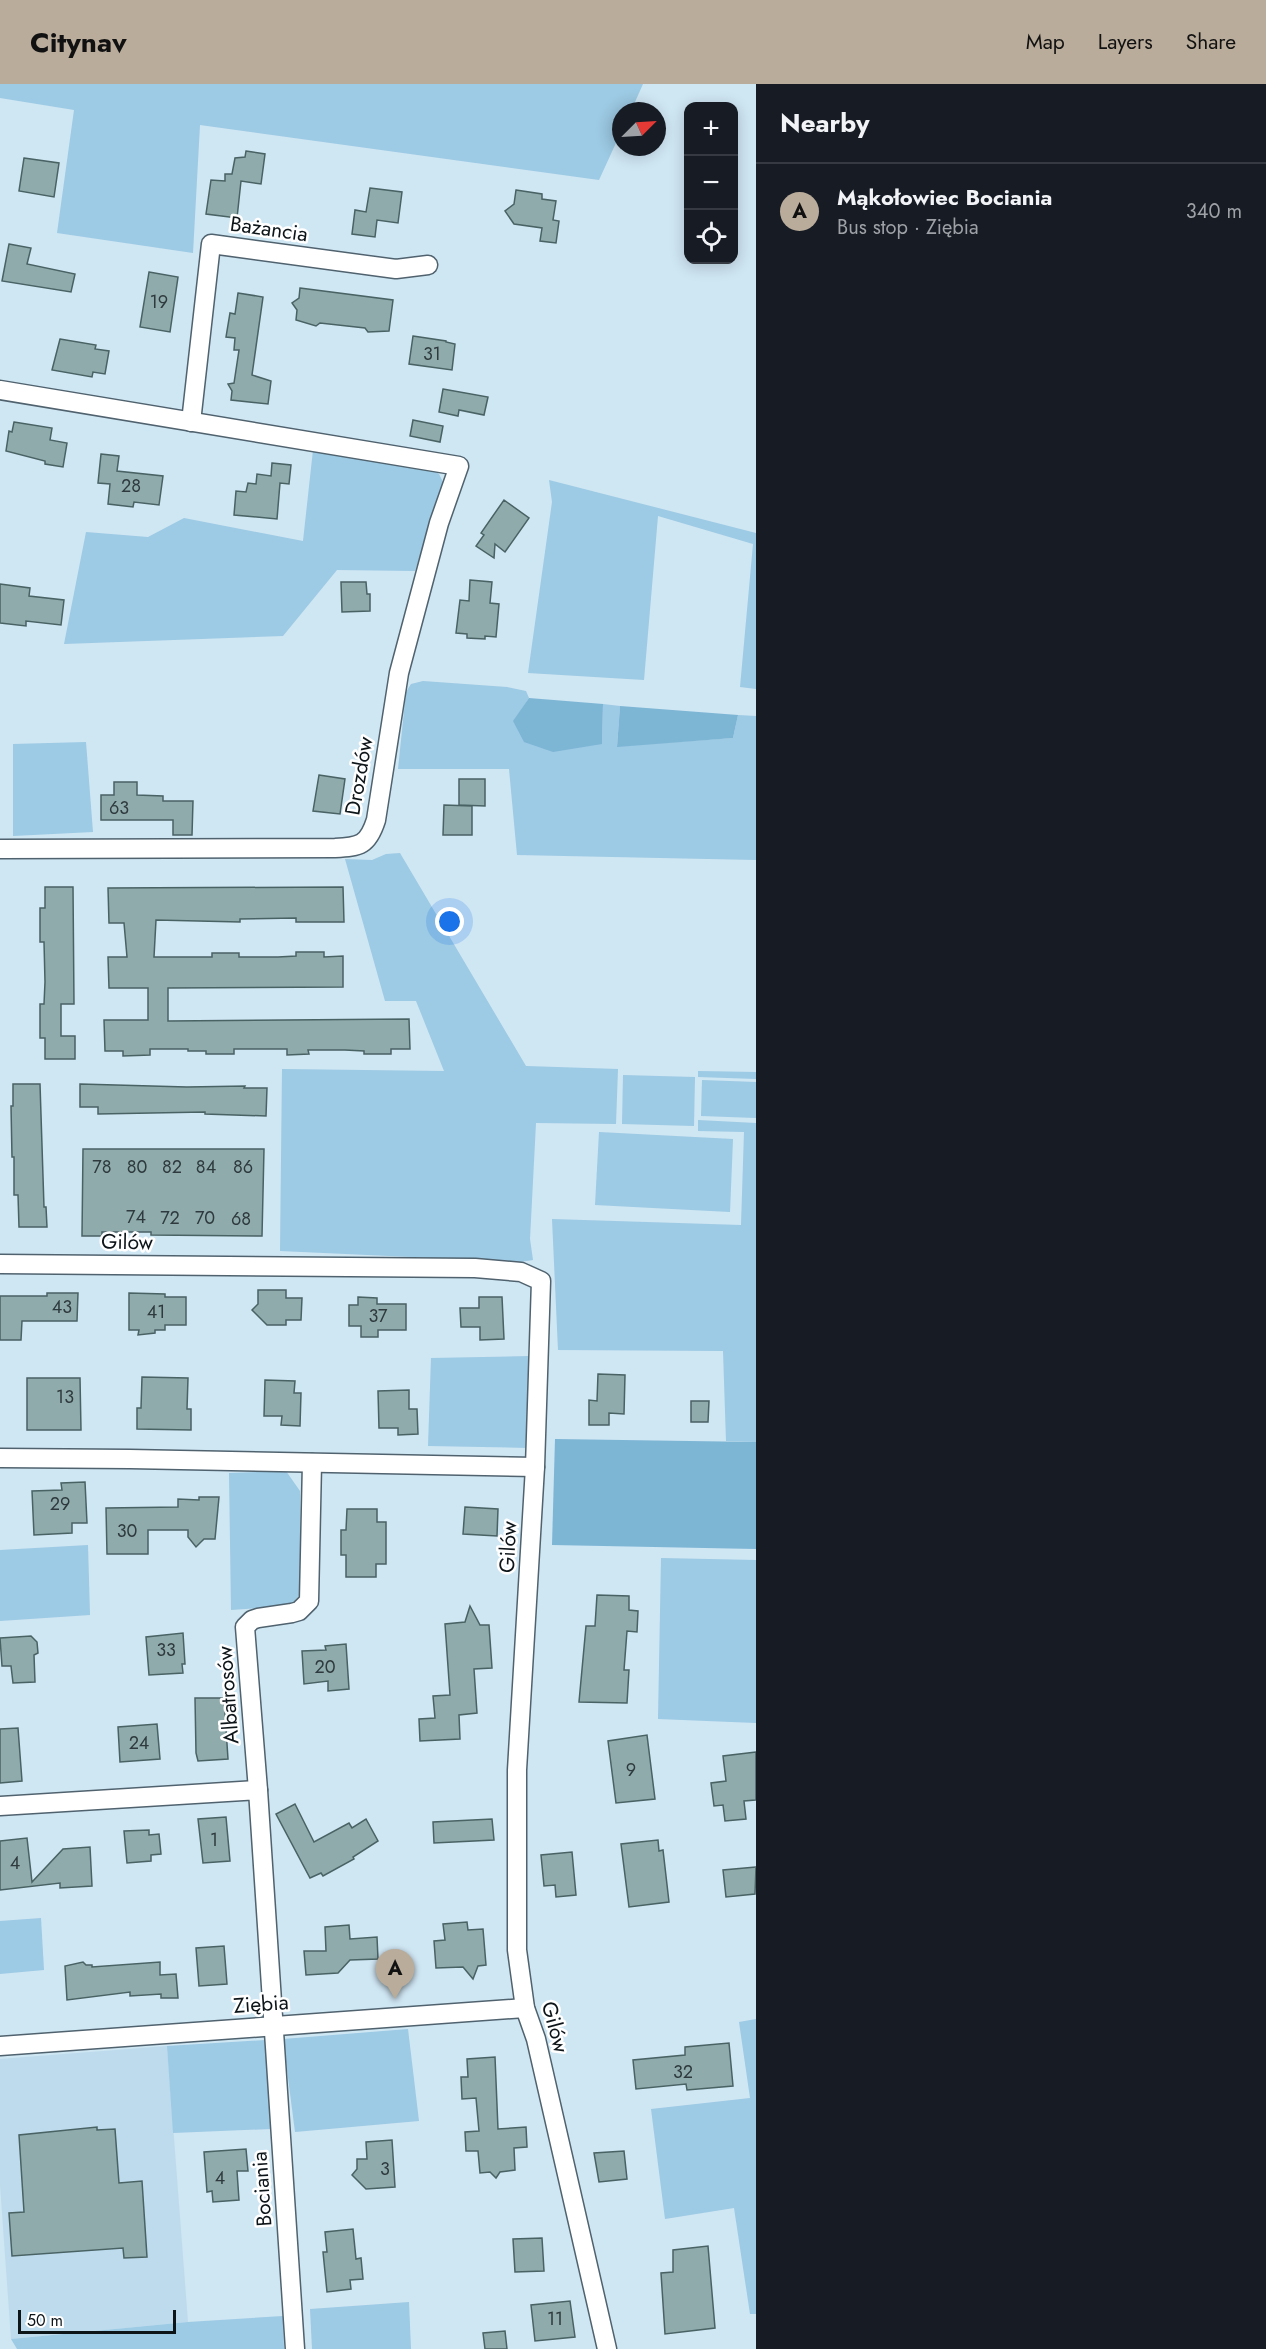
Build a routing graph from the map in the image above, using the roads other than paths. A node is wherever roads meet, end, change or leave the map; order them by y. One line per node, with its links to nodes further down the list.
1 (428, 265): 3 (street, Bażancia)
2 (0, 390): 3 (street)
3 (190, 422): 4 (street, Drozdów)
4 (0, 849)
5 (0, 1264): 8 (street, Gilów)
6 (0, 1458): 7 (street)
7 (312, 1463): 8 (street); 9 (street, Albatrosów)
8 (535, 1467): 11 (street, Gilów)
9 (258, 1790): 10 (street); 12 (street, Albatrosów)
10 (0, 1806)
11 (525, 2008): 12 (street, Ziębia); 15 (street, Gilów)
12 (272, 2026): 13 (street, Ziębia); 14 (street, Bociania)
13 (0, 2046)
14 (295, 2349)
15 (607, 2349)

